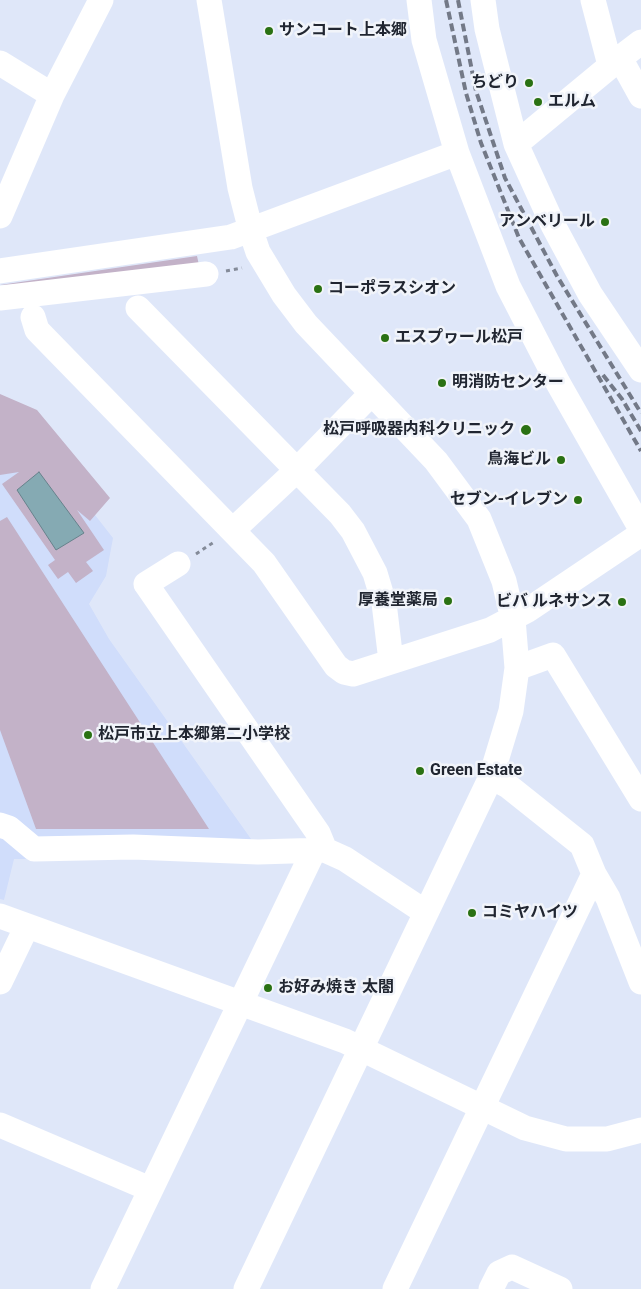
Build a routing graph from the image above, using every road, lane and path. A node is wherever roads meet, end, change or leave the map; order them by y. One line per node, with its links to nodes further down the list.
1 (100, 0): 9 (street)
2 (209, 0): 14 (street)
3 (420, 0): 12 (street)
4 (482, 0): 11 (street)
5 (593, 0): 8 (street)
6 (641, 42): 8 (street)
7 (0, 62): 9 (street)
8 (615, 62): 10 (street); 11 (street)
9 (52, 95): 13 (street)
10 (641, 96)
11 (516, 144): 20 (street)
12 (457, 154): 14 (street); 23 (street)
13 (0, 216)
14 (250, 231): 15 (street); 21 (street)
15 (0, 271)
16 (206, 274): 17 (street)
17 (0, 298)
18 (138, 308): 22 (street)
19 (33, 317): 24 (street)
20 (641, 370)
21 (371, 394): 22 (street); 27 (street)
22 (296, 471): 24 (street); 28 (street)
23 (641, 529)
24 (233, 530): 28 (street)
25 (641, 534): 27 (street)
26 (178, 564): 33 (street)
27 (513, 619): 28 (street); 29 (street)
28 (391, 661)
29 (517, 668): 30 (street); 31 (street)
30 (490, 777): 34 (street); 35 (street)
31 (641, 799)
32 (0, 825): 33 (street)
33 (319, 850): 35 (street); 40 (street)
34 (594, 874): 39 (street); 42 (street)
35 (425, 912): 41 (street)
36 (0, 916): 37 (street)
37 (27, 926): 38 (street); 40 (street)
38 (0, 982)
39 (641, 982)
40 (240, 1003): 41 (street); 45 (street)
41 (361, 1049): 42 (street); 47 (street)
42 (482, 1107): 44 (street); 48 (street)
43 (0, 1125): 45 (street)
44 (641, 1130)
45 (150, 1189): 46 (street)
46 (103, 1289)
47 (246, 1289)
48 (395, 1289)
49 (491, 1289): 50 (street)
50 (560, 1289)

